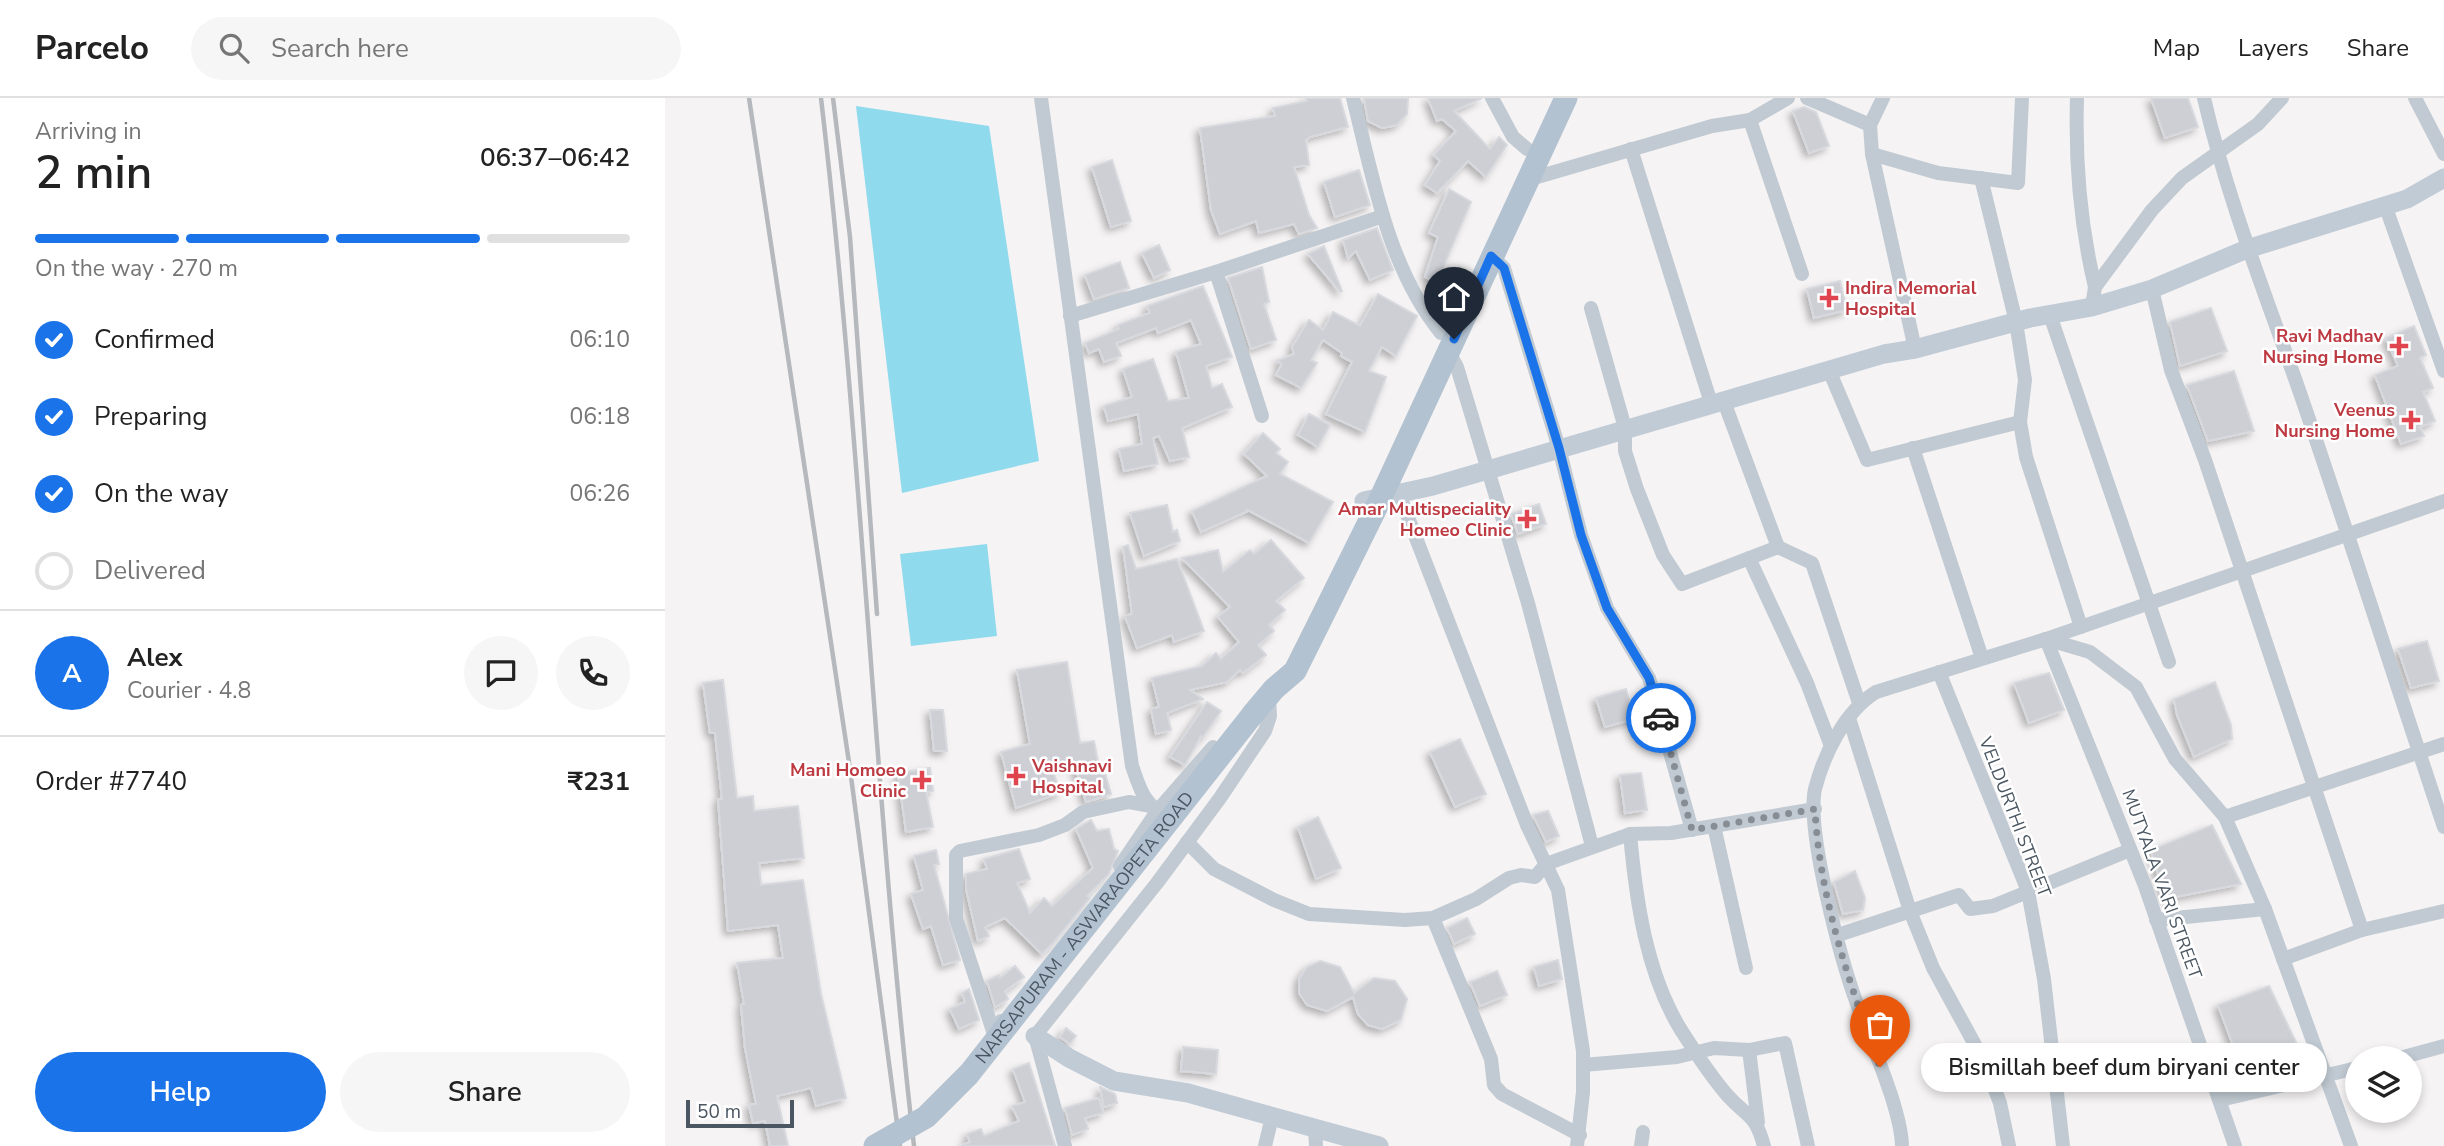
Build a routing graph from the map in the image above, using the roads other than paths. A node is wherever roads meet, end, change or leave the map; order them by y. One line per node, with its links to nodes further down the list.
1 (1041, 98): 35 (street)
2 (1353, 98): 25 (street)
3 (1492, 98): 16 (street)
4 (1550, 98): 16 (main road, NARSAPURAM - ASWARAOPETA ROAD)
5 (1566, 98): 23 (main road, NARSAPURAM - ASWARAOPETA ROAD)
6 (1788, 98): 14 (street)
7 (1807, 98): 15 (street)
8 (1883, 98): 15 (street)
9 (2022, 98): 21 (street)
10 (2077, 98): 30 (street)
11 (2204, 98): 18 (street)
12 (2282, 98): 18 (street)
13 (2415, 98): 20 (street)
14 (1750, 120): 17 (street); 29 (street)
15 (1870, 125): 19 (street)
16 (1527, 149): 37 (main road, NARSAPURAM - ASWARAOPETA ROAD)
17 (1631, 149): 23 (street); 41 (street)
18 (2216, 152): 26 (street); 30 (street)
19 (1872, 154): 21 (street); 38 (street)
20 (2444, 154)
21 (1981, 178): 36 (street)
22 (2444, 178): 24 (main road)
23 (1527, 180): 27 (main road, NARSAPURAM - ASWARAOPETA ROAD)
24 (2385, 205): 26 (main road); 40 (street)
25 (1383, 216): 28 (street); 37 (street)
26 (2248, 249): 31 (main road); 50 (street)
27 (1491, 256): 37 (main road, NARSAPURAM - ASWARAOPETA ROAD); 45 (street)
28 (1216, 272): 35 (street); 42 (street)
29 (1802, 274)
30 (2095, 287): 32 (street)
31 (2152, 289): 32 (main road); 53 (street)
32 (2092, 307): 34 (main road)
33 (1591, 308): 44 (street)
34 (2050, 314): 36 (main road); 54 (street)
35 (1070, 316): 67 (street)
36 (2016, 322): 38 (main road); 43 (street)
37 (1445, 343): 47 (street); 48 (main road, NARSAPURAM - ASWARAOPETA ROAD)
38 (1915, 349): 39 (main road)
39 (1829, 370): 41 (main road); 46 (street)
40 (2444, 371)
41 (1717, 401): 44 (main road); 51 (street)
42 (1262, 416)
43 (2020, 422): 46 (street); 55 (street)
44 (1625, 428): 45 (main road); 52 (street)
45 (1559, 448): 47 (main road); 72 (street)
46 (1913, 448): 57 (street)
47 (1489, 469): 48 (main road); 75 (street)
48 (1381, 498): 60 (main road, NARSAPURAM - ASWARAOPETA ROAD); 77 (street)
49 (2444, 501): 50 (street)
50 (2346, 536): 53 (street); 65 (street)
51 (1778, 547): 52 (street); 61 (street)
52 (1749, 558): 64 (street)
53 (2241, 572): 54 (street); 66 (street)
54 (2150, 603): 55 (street); 58 (street)
55 (2081, 627): 56 (street)
56 (2046, 639): 57 (street); 69 (street); 76 (street, MUTYALA VARI STREET)
57 (1982, 659): 59 (street)
58 (2169, 662)
59 (1939, 672): 61 (street); 78 (street, VELDURTHI STREET)
60 (1272, 692): 67 (street); 74 (street); 101 (main road, NARSAPURAM - ASWARAOPETA ROAD, bridge)
61 (1859, 703): 62 (street)
62 (1849, 718): 64 (street); 80 (street)
63 (2444, 744): 65 (street)
64 (1831, 746): 68 (street)
65 (2419, 752): 66 (street); 71 (street)
66 (2315, 785): 69 (street); 84 (street)
67 (1154, 808): 67 (street)
68 (1815, 809): 70 (street); 85 (street)
69 (2225, 817): 79 (street)
70 (1714, 826): 72 (street); 87 (street)
71 (2444, 827)
72 (1692, 830): 73 (street)
73 (1630, 834): 75 (street); 90 (street)
74 (1187, 842): 82 (street); 88 (street)
75 (1592, 846): 77 (street)
76 (2130, 850): 78 (street); 83 (street, MUTYALA VARI STREET)
77 (1546, 864): 82 (street); 93 (street)
78 (2028, 891): 80 (street); 109 (street, VELDURTHI STREET)
79 (2265, 909): 83 (street); 86 (street)
80 (1910, 911): 85 (street); 108 (street)
81 (2444, 911): 84 (street)
82 (1433, 918): 100 (street)
83 (2156, 920): 96 (street, MUTYALA VARI STREET)
84 (2362, 930): 86 (street)
85 (1838, 935): 107 (street)
86 (2283, 959): 95 (street)
87 (1746, 968)
88 (1035, 1036): 97 (main road); 102 (street)
89 (2444, 1046): 92 (street)
90 (1695, 1050): 91 (street); 93 (street); 98 (street)
91 (1749, 1050): 98 (street); 106 (street)
92 (2422, 1052)
93 (1583, 1065): 100 (street)
94 (2345, 1071): 95 (street)
95 (2327, 1076): 96 (street); 111 (street)
96 (2220, 1100): 110 (street, MUTYALA VARI STREET)
97 (1272, 1117): 99 (main road); 103 (street)
98 (1758, 1122): 105 (street)
99 (1316, 1138): 104 (main road)
100 (1579, 1140)
101 (875, 1146)
102 (1065, 1146)
103 (1265, 1146)
104 (1379, 1146)
105 (1764, 1146)
106 (1808, 1146)
107 (1902, 1146)
108 (2009, 1146)
109 (2063, 1146)
110 (2235, 1146)
111 (2350, 1146)

